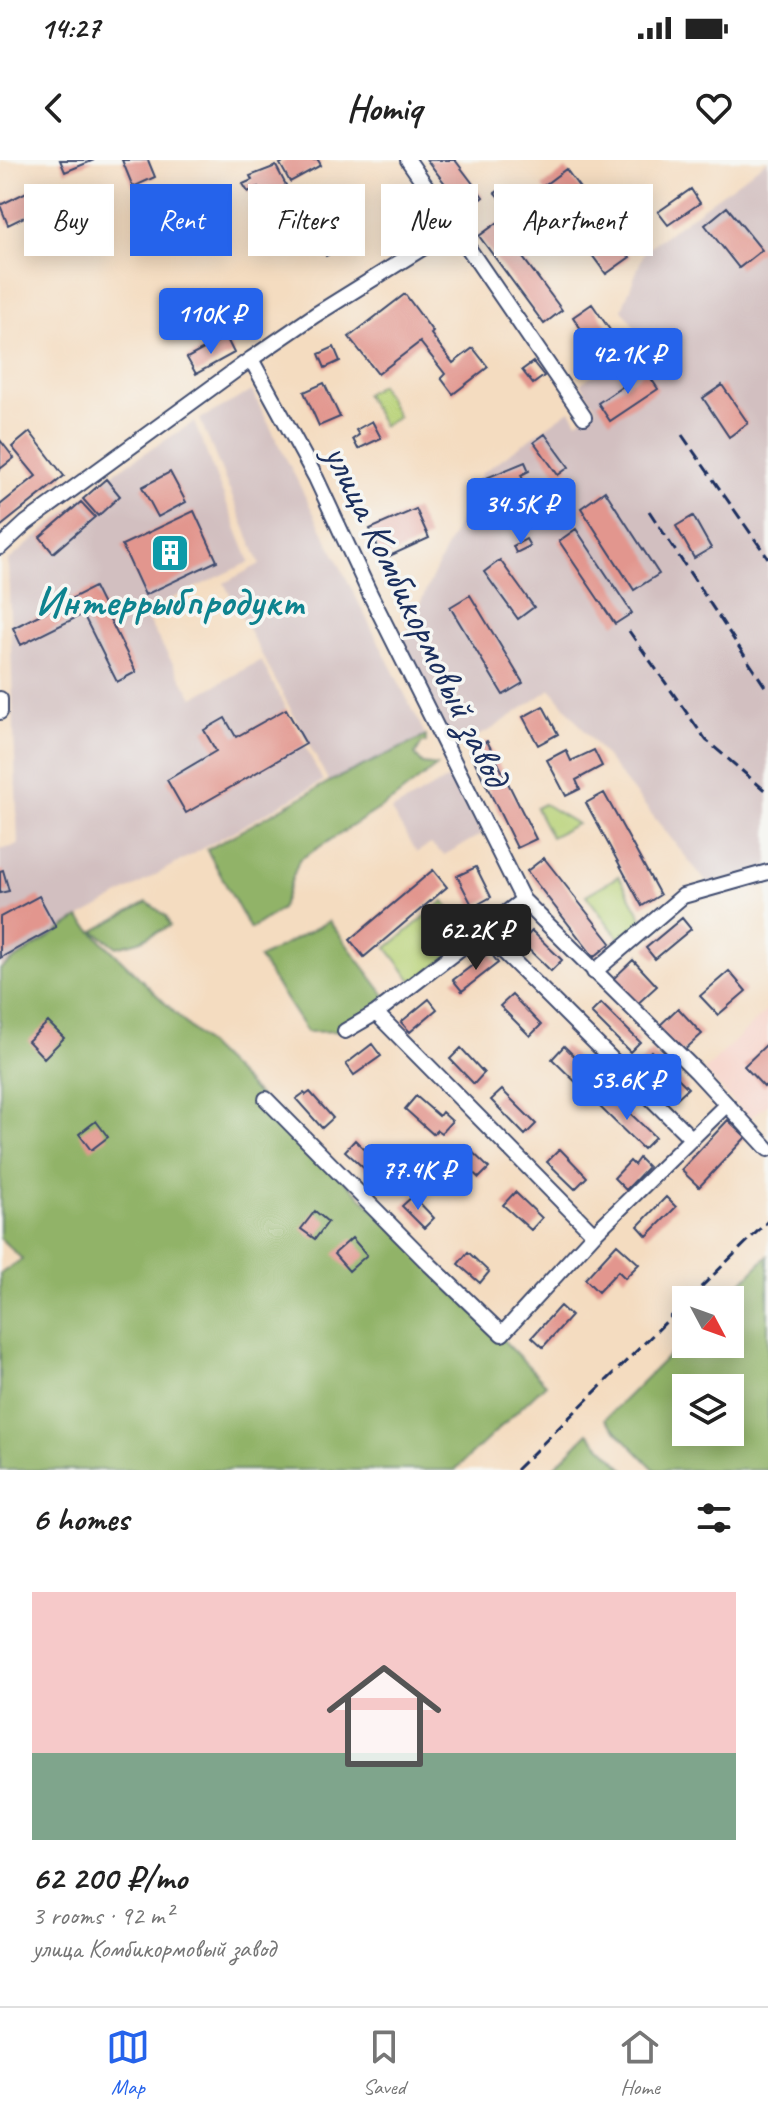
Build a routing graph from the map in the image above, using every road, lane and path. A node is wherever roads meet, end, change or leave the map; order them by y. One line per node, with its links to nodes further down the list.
1 (408, 160): 2 (street)
2 (424, 184)
3 (410, 256): 5 (street)
4 (472, 256): 6 (street)
5 (251, 359): 7 (street); 11 (street, улица Комбикормовый завод)
6 (584, 417)
7 (0, 547)
8 (0, 699): 9 (street)
9 (0, 712)
10 (768, 872): 13 (street)
11 (523, 900): 12 (street); 13 (street, улица Комбикормовый завод)
12 (482, 930): 14 (street); 18 (street)
13 (594, 972): 17 (street, улица Комбикормовый завод)
14 (376, 1013): 15 (street); 20 (street)
15 (345, 1031)
16 (266, 1099): 20 (street)
17 (726, 1105): 18 (street); 19 (street, улица Комбикормовый завод)
18 (692, 1139): 20 (street)
19 (768, 1149)
20 (594, 1234)

